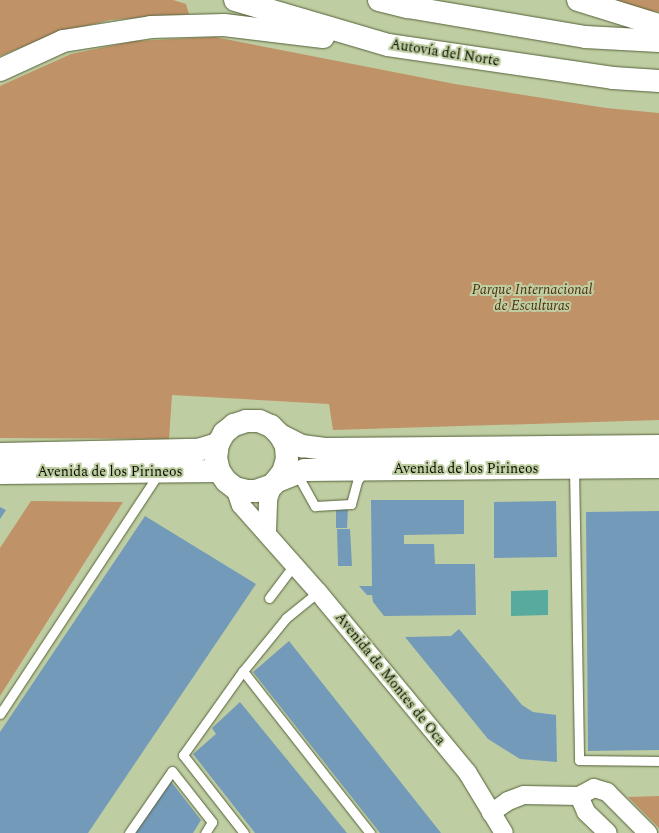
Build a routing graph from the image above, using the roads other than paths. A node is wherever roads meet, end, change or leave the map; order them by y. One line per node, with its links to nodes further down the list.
1 (235, 0): 6 (main road, Autovía del Norte)
2 (379, 0): 5 (main road)
3 (578, 0): 4 (main road)
4 (659, 25)
5 (659, 41)
6 (388, 45): 7 (main road); 8 (main road, Autovía del Norte)
7 (0, 70)
8 (659, 81)
9 (280, 435): 10 (main road); 11 (main road, Avenida de los Pirineos); 20 (main road)
10 (218, 444): 12 (main road, Avenida de los Pirineos); 17 (main road)
11 (659, 446)
12 (0, 454)
13 (659, 467): 14 (main road, Avenida de los Pirineos)
14 (574, 468): 15 (main road, Avenida de los Pirineos); 28 (lane)
15 (366, 470): 19 (main road, Avenida de los Pirineos); 19 (lane)
16 (160, 471): 17 (main road, Avenida de los Pirineos); 18 (main road, Avenida de los Pirineos); 27 (lane)
17 (219, 471): 21 (main road)
18 (0, 473)
19 (297, 474): 20 (main road, Avenida de los Pirineos)
20 (274, 484): 21 (main road); 22 (street)
21 (236, 488): 22 (street, Avenida de Montes de Oca)
22 (267, 532): 23 (street, Avenida de Montes de Oca)
23 (294, 565): 24 (street, Avenida de Montes de Oca); 25 (lane)
24 (318, 592): 26 (lane); 30 (street, Avenida de Montes de Oca)
25 (269, 598)
26 (243, 671): 33 (lane); 34 (lane)
27 (0, 714)
28 (659, 761)
29 (579, 796): 30 (street); 36 (street); 37 (street)
30 (492, 813): 35 (street, Avenida de Montes de Oca)
31 (129, 833): 32 (lane)
32 (205, 833)
33 (244, 833)
34 (370, 833)
35 (504, 833)
36 (608, 833)
37 (648, 833)

